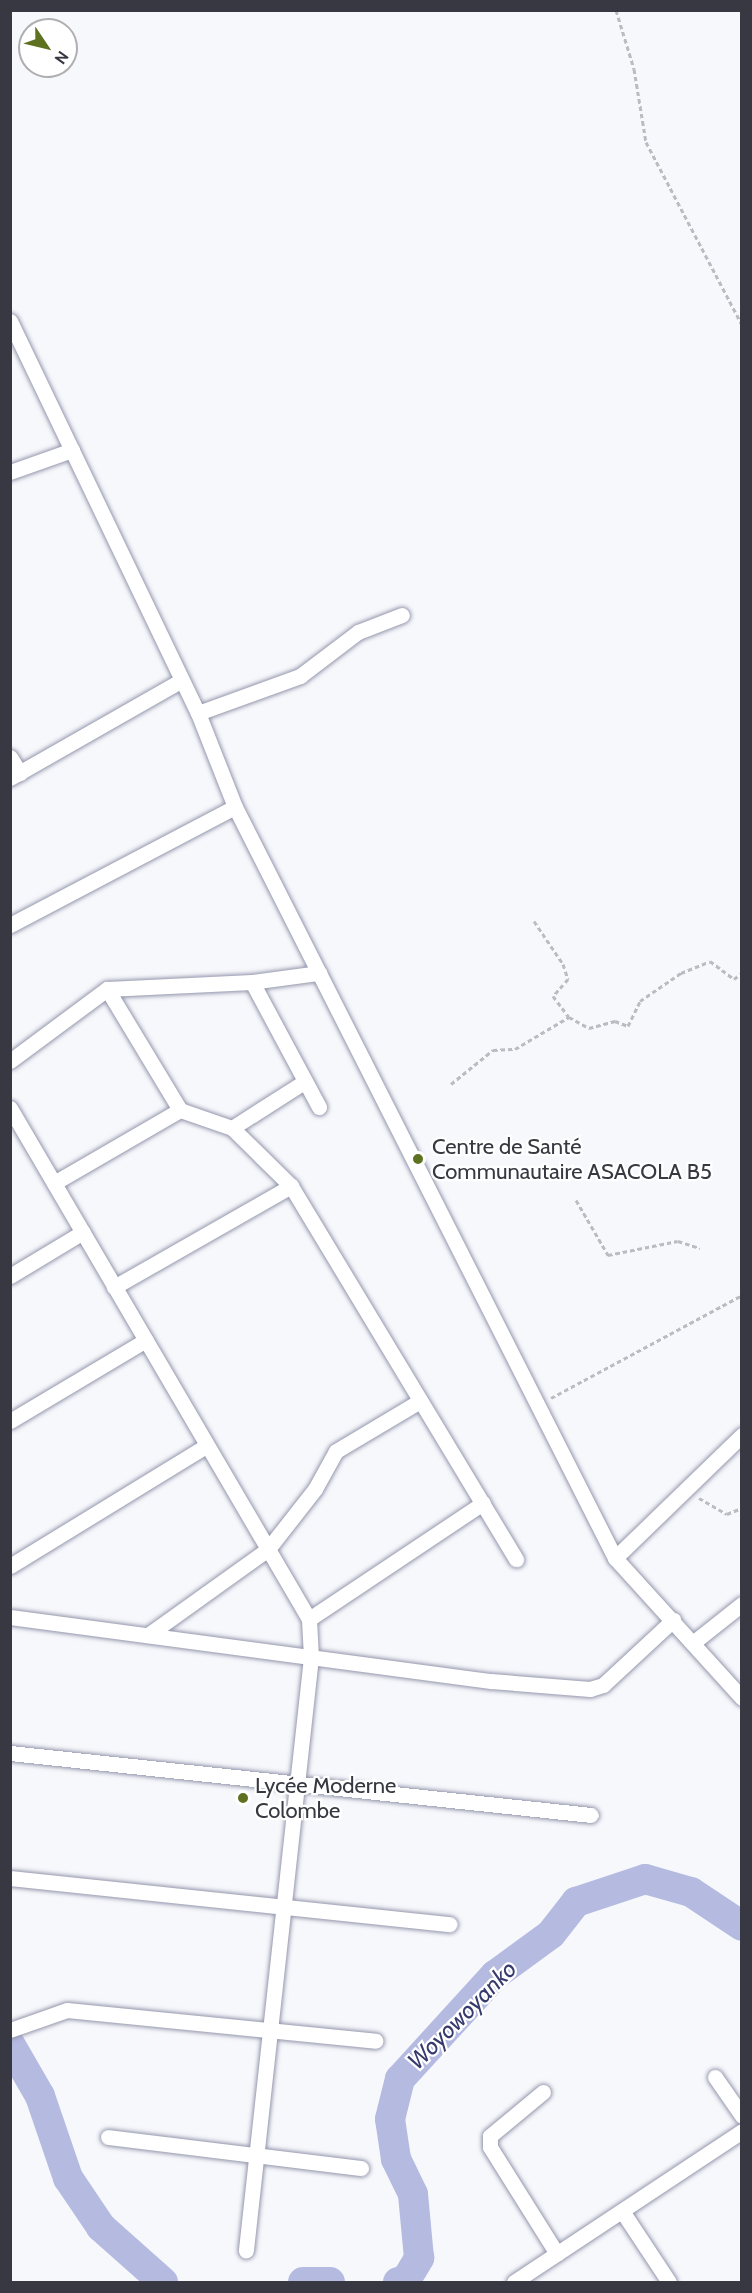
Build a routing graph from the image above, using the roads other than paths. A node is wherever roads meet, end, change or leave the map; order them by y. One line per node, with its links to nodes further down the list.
1 (10, 321): 2 (street)
2 (72, 450): 3 (street); 5 (street)
3 (10, 472)
4 (402, 615): 6 (street)
5 (180, 681): 6 (street); 8 (street)
6 (198, 713): 9 (street)
7 (10, 757): 8 (street)
8 (15, 775)
9 (235, 807): 10 (street); 11 (street)
10 (10, 925)
11 (319, 973): 12 (street); 32 (street)
12 (252, 982): 13 (street); 15 (street)
13 (106, 989): 14 (street); 17 (street)
14 (10, 1061)
15 (304, 1082): 16 (street); 19 (street)
16 (320, 1107)
17 (180, 1110): 19 (street); 20 (street)
18 (13, 1118): 20 (street)
19 (232, 1128): 21 (street)
20 (54, 1183): 22 (street)
21 (291, 1186): 24 (street); 26 (street)
22 (83, 1233): 23 (street); 24 (street)
23 (10, 1276)
24 (114, 1287): 25 (street)
25 (146, 1340): 27 (street); 29 (street)
26 (420, 1401): 30 (street); 31 (street)
27 (10, 1421)
28 (741, 1435): 32 (street)
29 (206, 1446): 31 (street); 34 (street)
30 (483, 1503): 33 (street); 37 (street)
31 (267, 1549): 37 (street); 39 (street)
32 (615, 1558): 38 (street)
33 (516, 1559)
34 (10, 1566)
35 (741, 1604): 40 (street)
36 (10, 1617): 39 (street)
37 (309, 1619): 41 (street)
38 (673, 1620): 40 (street); 41 (street)
39 (148, 1635): 41 (street)
40 (693, 1642): 42 (street)
41 (311, 1657): 44 (street)
42 (741, 1698)
43 (10, 1753): 44 (street)
44 (297, 1784): 45 (street); 47 (street)
45 (591, 1815)
46 (10, 1878): 47 (street)
47 (283, 1907): 48 (street); 50 (street)
48 (450, 1924)
49 (10, 2030): 50 (street)
50 (270, 2031): 51 (street); 57 (street)
51 (375, 2042)
52 (715, 2078): 54 (street)
53 (543, 2092): 61 (street)
54 (741, 2115)
55 (741, 2131): 59 (street)
56 (108, 2137): 57 (street)
57 (256, 2155): 58 (street); 60 (street)
58 (361, 2168)
59 (622, 2211): 61 (street); 63 (street)
60 (246, 2250)
61 (557, 2254): 62 (street)
62 (514, 2283)
63 (669, 2283)

